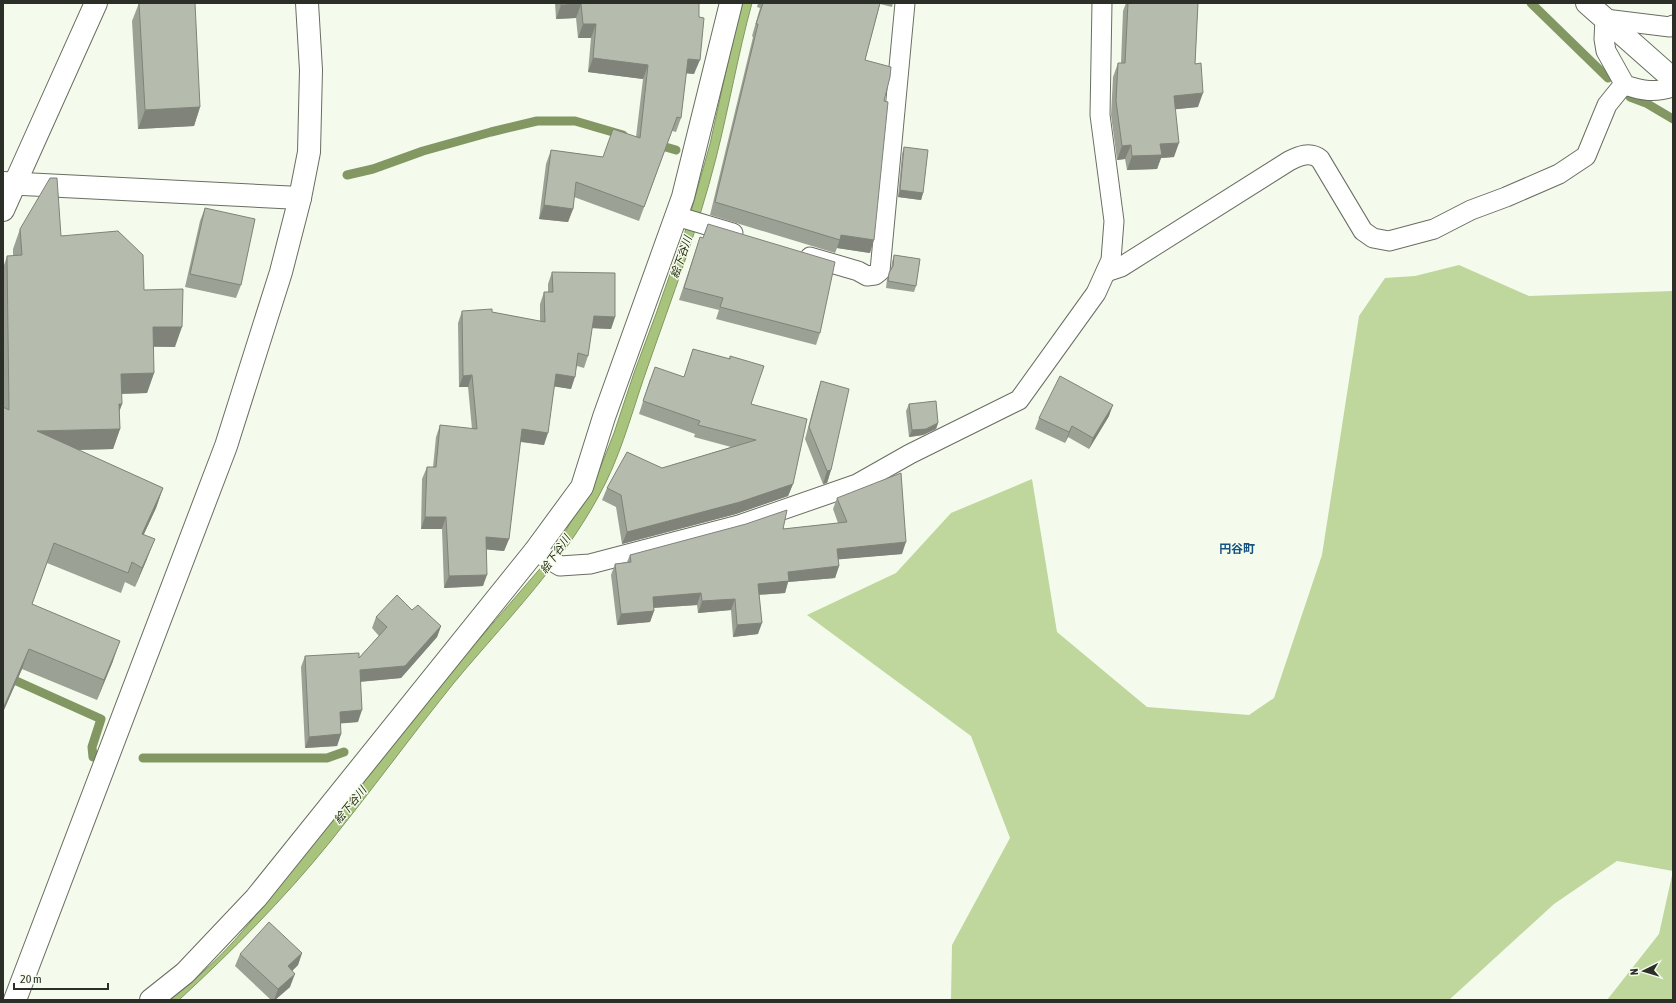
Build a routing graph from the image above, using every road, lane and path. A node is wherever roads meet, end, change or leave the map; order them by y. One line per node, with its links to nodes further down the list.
1 (96, 3): 12 (street)
2 (307, 3): 13 (street)
3 (731, 3): 15 (street)
4 (904, 3): 17 (lane)
5 (1102, 3): 18 (lane)
6 (1587, 3): 7 (street)
7 (1605, 19): 8 (lane); 9 (street); 10 (lane)
8 (1673, 25)
9 (1673, 79)
10 (1624, 84): 11 (lane); 18 (lane)
11 (1673, 87)
12 (9, 183): 13 (street); 14 (street)
13 (300, 198): 20 (street)
14 (3, 210)
15 (676, 216): 16 (lane); 19 (street)
16 (752, 239)
17 (797, 253)
18 (1106, 272): 19 (lane)
19 (535, 551): 21 (street)
20 (15, 1000)
21 (151, 1000)

